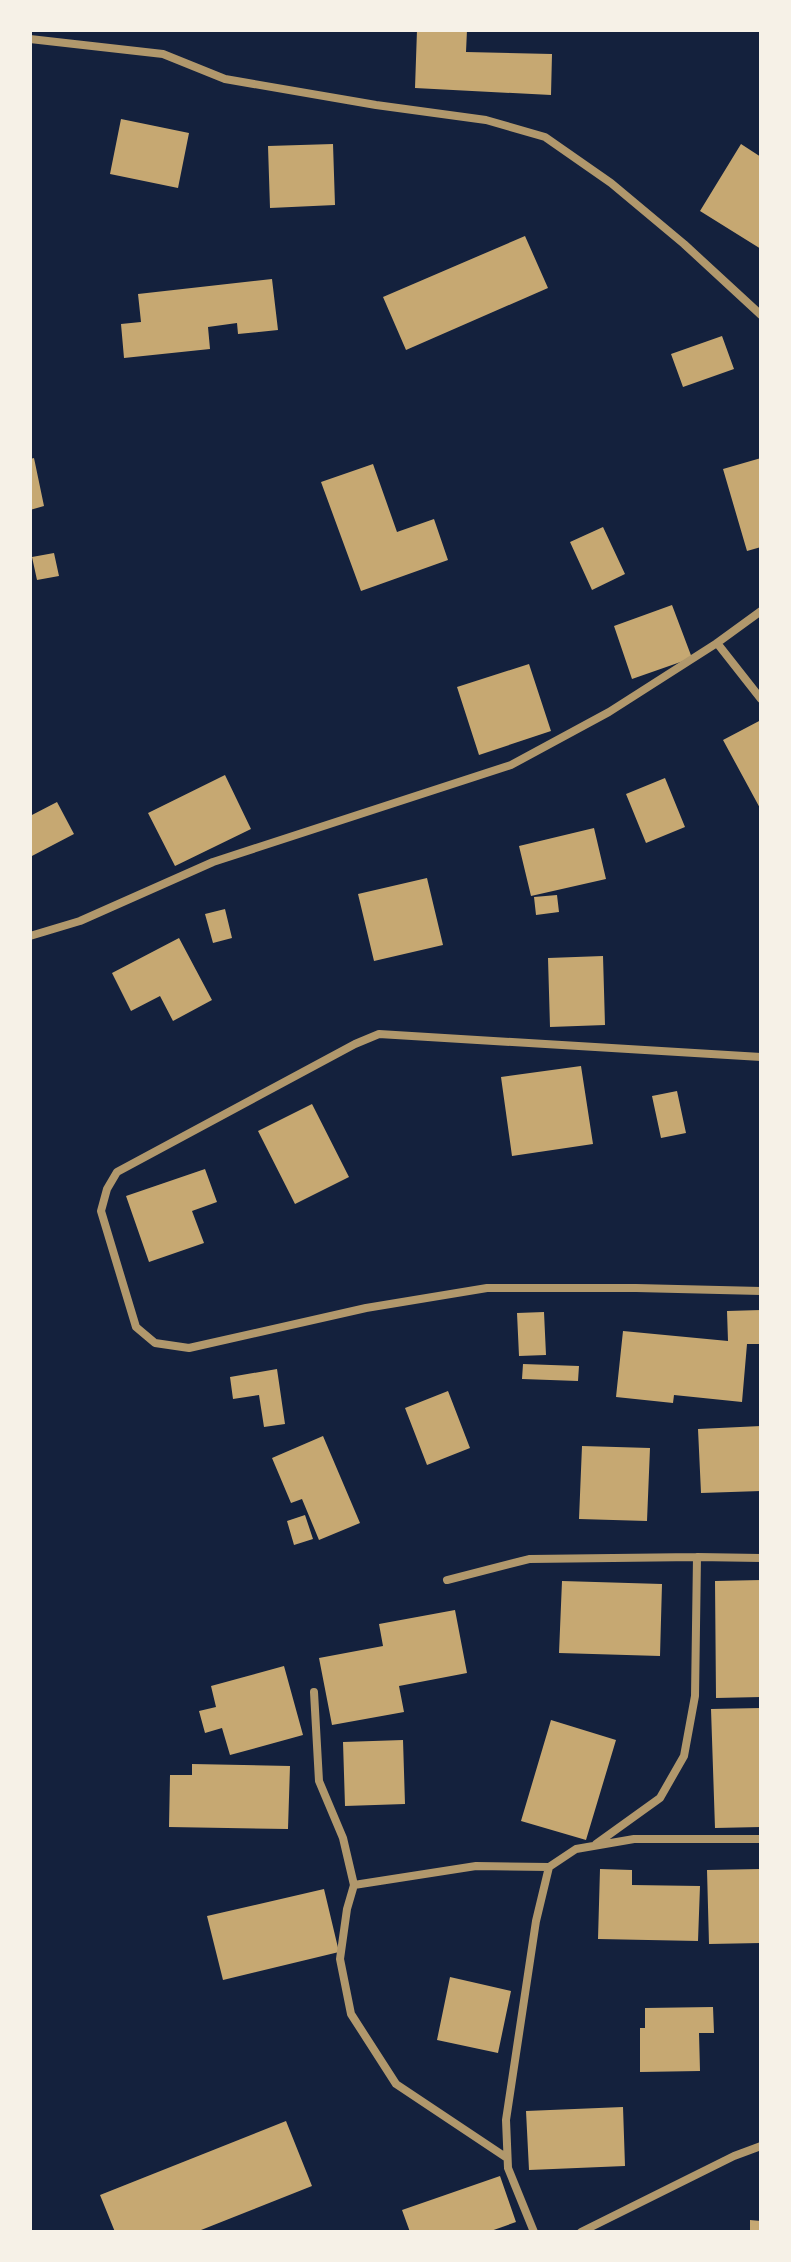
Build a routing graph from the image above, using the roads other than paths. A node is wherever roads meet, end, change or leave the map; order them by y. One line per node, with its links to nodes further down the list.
1 (30, 39): 2 (street)
2 (761, 315)
3 (761, 611): 4 (street)
4 (717, 643): 5 (street); 6 (street)
5 (761, 699)
6 (30, 936)
7 (761, 1057): 8 (street)
8 (761, 1291)
9 (697, 1557): 10 (street); 11 (street); 14 (street)
10 (761, 1558)
11 (447, 1580)
12 (314, 1692): 16 (street)
13 (761, 1839): 14 (street)
14 (592, 1846): 15 (street)
15 (549, 1867): 16 (street); 18 (street)
16 (354, 1885): 18 (street)
17 (761, 2146): 20 (street)
18 (507, 2158): 19 (street)
19 (534, 2232)
20 (581, 2232)

